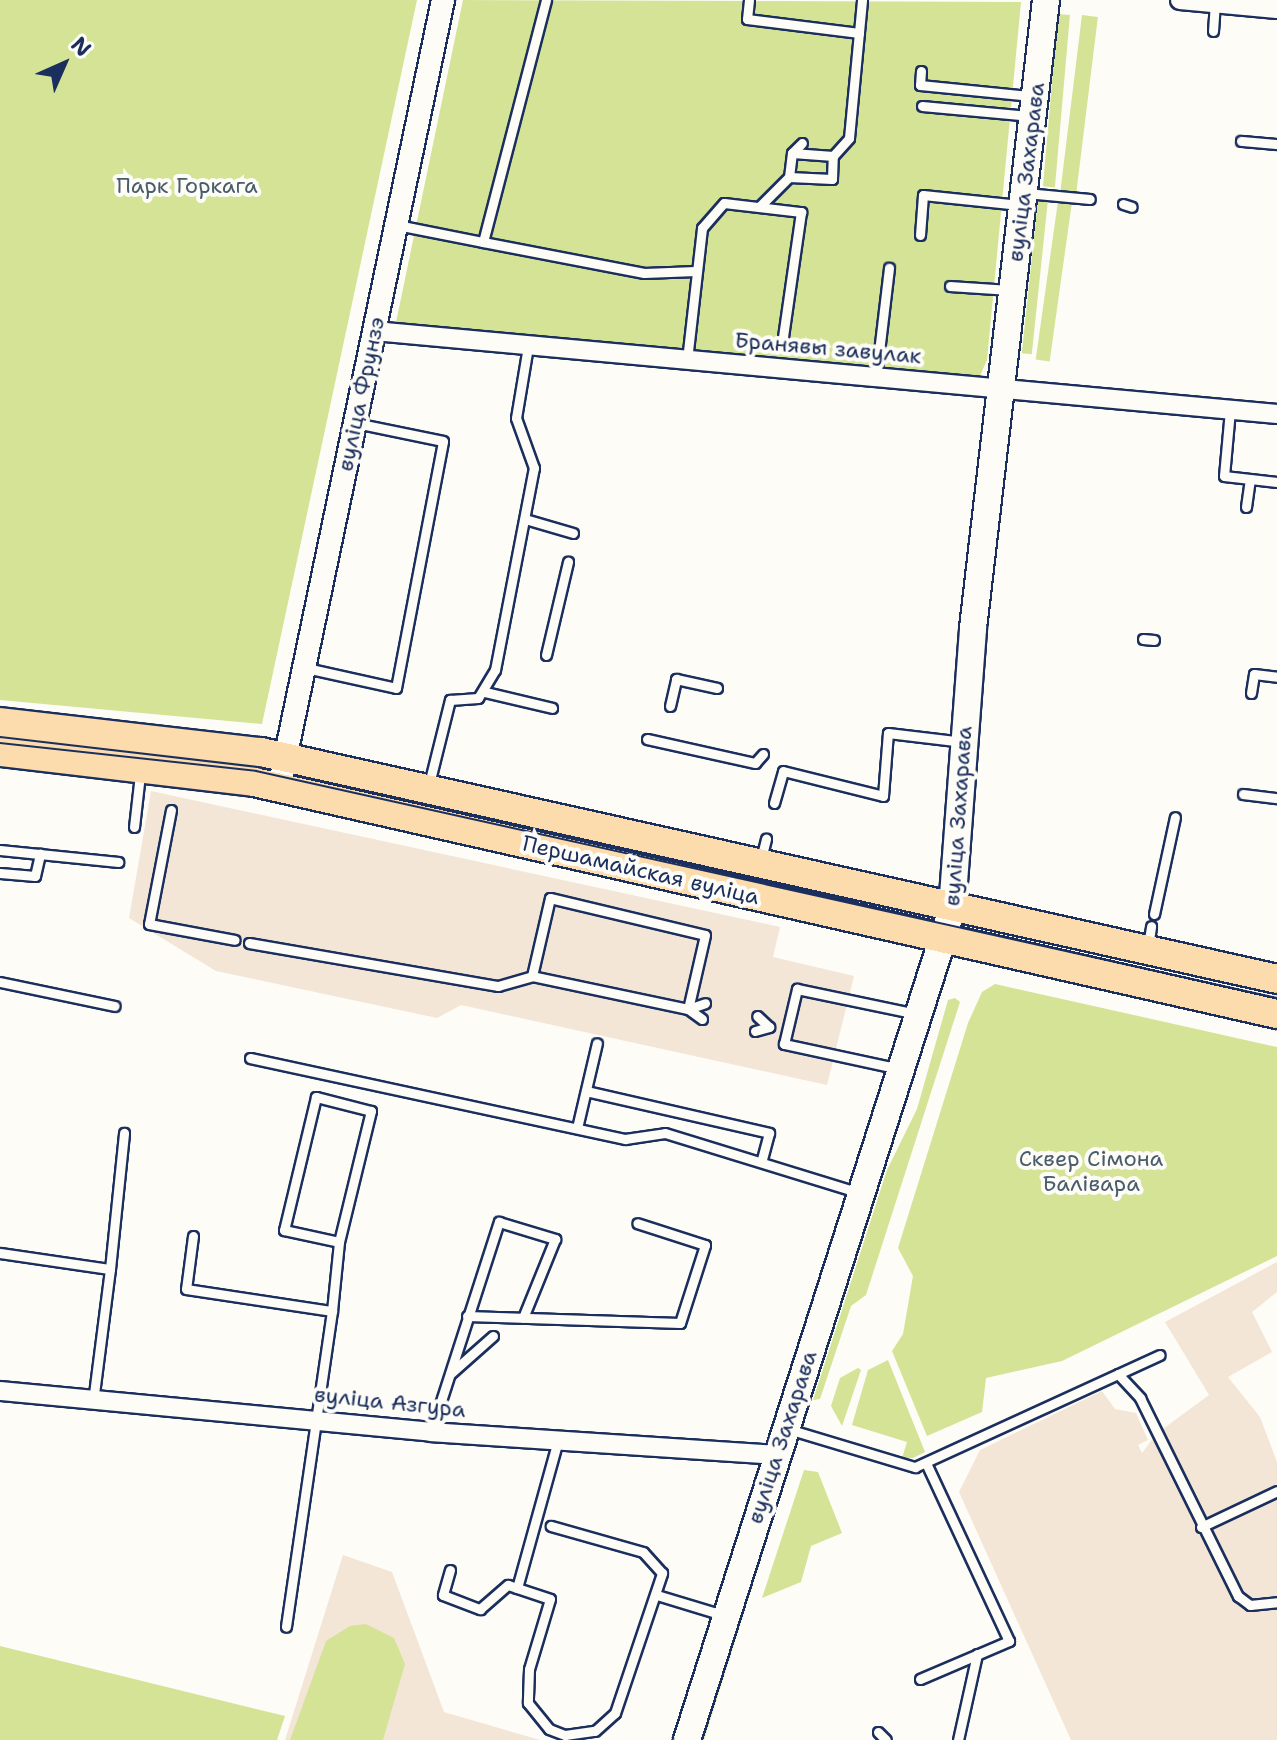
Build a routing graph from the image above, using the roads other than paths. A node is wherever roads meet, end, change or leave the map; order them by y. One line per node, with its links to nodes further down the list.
1 (443, 0): 23 (street, вуліца Фрунзэ)
2 (546, 0): 25 (lane)
3 (749, 0): 10 (lane)
4 (862, 0): 10 (lane)
5 (1046, 0): 13 (main road, вуліца Захарава)
6 (1180, 0): 7 (street)
7 (1215, 3): 8 (street); 9 (lane)
8 (1277, 9)
9 (1213, 31)
10 (859, 33): 18 (lane)
11 (921, 71): 13 (lane)
12 (922, 106): 13 (lane)
13 (1034, 107): 20 (main road, вуліца Захарава)
14 (1241, 141): 16 (lane)
15 (802, 143): 17 (lane)
16 (1277, 144)
17 (792, 153): 18 (lane); 19 (lane)
18 (833, 156): 19 (lane)
19 (789, 177): 22 (lane)
20 (1023, 199): 21 (lane); 24 (lane); 29 (main road, вуліца Захарава)
21 (1090, 199)
22 (759, 207): 27 (lane); 31 (lane)
23 (396, 225): 25 (lane); 30 (street, вуліца Фрунзэ)
24 (920, 235)
25 (483, 242): 27 (lane)
26 (889, 268): 34 (lane)
27 (696, 271): 33 (lane)
28 (950, 286): 29 (lane)
29 (1012, 290): 35 (main road, вуліца Захарава)
30 (374, 331): 32 (street, Бранявы завулак); 38 (street, вуліца Фрунзэ)
31 (783, 337)
32 (528, 346): 33 (street, Бранявы завулак); 42 (lane)
33 (687, 360): 34 (street, Бранявы завулак)
34 (876, 377): 35 (street, Бранявы завулак)
35 (1002, 389): 36 (street, Бранявы завулак); 55 (main road, вуліца Захарава)
36 (1230, 410): 37 (street, Бранявы завулак); 39 (lane)
37 (1277, 414)
38 (355, 423): 46 (street, вуліца Фрунзэ); 46 (lane)
39 (1250, 479): 40 (lane); 41 (lane)
40 (1277, 482)
41 (1246, 507)
42 (525, 519): 43 (lane); 49 (lane)
43 (573, 533)
44 (568, 562): 45 (lane)
45 (546, 655)
46 (304, 668): 58 (street, вуліца Фрунзэ)
47 (1277, 677): 50 (lane)
48 (717, 688): 51 (lane)
49 (485, 692): 52 (lane); 61 (lane)
50 (1251, 693)
51 (670, 706)
52 (552, 708)
53 (0, 722): 58 (main road, Першамайская вуліца)
54 (647, 739): 57 (lane)
55 (963, 742): 64 (lane); 72 (main road, вуліца Захарава)
56 (0, 752): 59 (main road, Першамайская вуліца)
57 (763, 754)
58 (285, 757): 60 (street, вуліца Фрунзэ); 61 (main road, Першамайская вуліца)
59 (142, 767): 60 (main road, Першамайская вуліца); 67 (lane)
60 (279, 788): 75 (main road, Першамайская вуліца)
61 (427, 789): 72 (main road, Першамайская вуліца)
62 (1243, 794): 63 (lane)
63 (1277, 798)
64 (774, 803)
65 (171, 810): 74 (lane)
66 (1175, 817): 73 (lane)
67 (134, 827)
68 (0, 850): 69 (lane)
69 (40, 854): 70 (lane); 71 (lane)
70 (118, 862)
71 (0, 873)
72 (952, 909): 75 (main road, вуліца Захарава); 78 (main road, Першамайская вуліца)
73 (1154, 914)
74 (235, 940)
75 (945, 941): 83 (main road, Першамайская вуліца); 84 (main road, вуліца Захарава)
76 (249, 943): 77 (lane)
77 (532, 976): 82 (lane); 82 (lane)
78 (1277, 979)
79 (0, 982): 81 (lane)
80 (705, 1003): 82 (lane)
81 (115, 1006)
82 (688, 1009): 86 (lane)
83 (1277, 1014)
84 (920, 1015): 89 (lane); 92 (main road, вуліца Захарава)
85 (757, 1016): 87 (lane)
86 (702, 1019)
87 (769, 1027): 88 (lane); 89 (lane)
88 (755, 1031)
89 (787, 1031): 92 (lane)
90 (597, 1043): 93 (lane)
91 (250, 1058): 94 (lane)
92 (902, 1069): 97 (main road, вуліца Захарава)
93 (586, 1091): 94 (lane); 96 (lane)
94 (577, 1128): 96 (lane)
95 (124, 1133): 102 (lane)
96 (761, 1162): 97 (lane)
97 (861, 1193): 113 (main road, вуліца Захарава)
98 (637, 1223): 105 (lane)
99 (193, 1236): 103 (lane)
100 (339, 1242): 100 (lane); 103 (lane)
101 (0, 1253): 102 (lane)
102 (110, 1269): 111 (lane)
103 (332, 1311): 112 (lane)
104 (467, 1316): 105 (lane); 105 (lane); 109 (lane)
105 (523, 1318)
106 (493, 1336): 109 (lane)
107 (1160, 1355): 108 (lane)
108 (1118, 1374): 117 (lane); 120 (lane)
109 (448, 1375): 114 (lane)
110 (0, 1391): 111 (street, вуліца Азгура)
111 (93, 1402): 112 (street, вуліца Азгура)
112 (319, 1419): 114 (street, вуліца Азгура); 126 (lane)
113 (785, 1429): 116 (main road, вуліца Захарава); 117 (lane)
114 (431, 1432): 115 (street, вуліца Азгура)
115 (558, 1440): 116 (street, вуліца Азгура); 122 (lane)
116 (776, 1455): 125 (main road, вуліца Захарава)
117 (926, 1463): 127 (lane)
118 (1277, 1491): 120 (lane)
119 (551, 1526): 123 (lane)
120 (1201, 1527): 124 (lane)
121 (450, 1570): 122 (lane)
122 (517, 1588): 123 (lane)
123 (657, 1595): 125 (lane)
124 (1277, 1602)
125 (727, 1616): 130 (main road, вуліца Захарава)
126 (286, 1627)
127 (977, 1654): 128 (lane); 132 (lane)
128 (920, 1679)
129 (878, 1732): 131 (lane)
130 (687, 1740)
131 (886, 1740)
132 (958, 1740)

